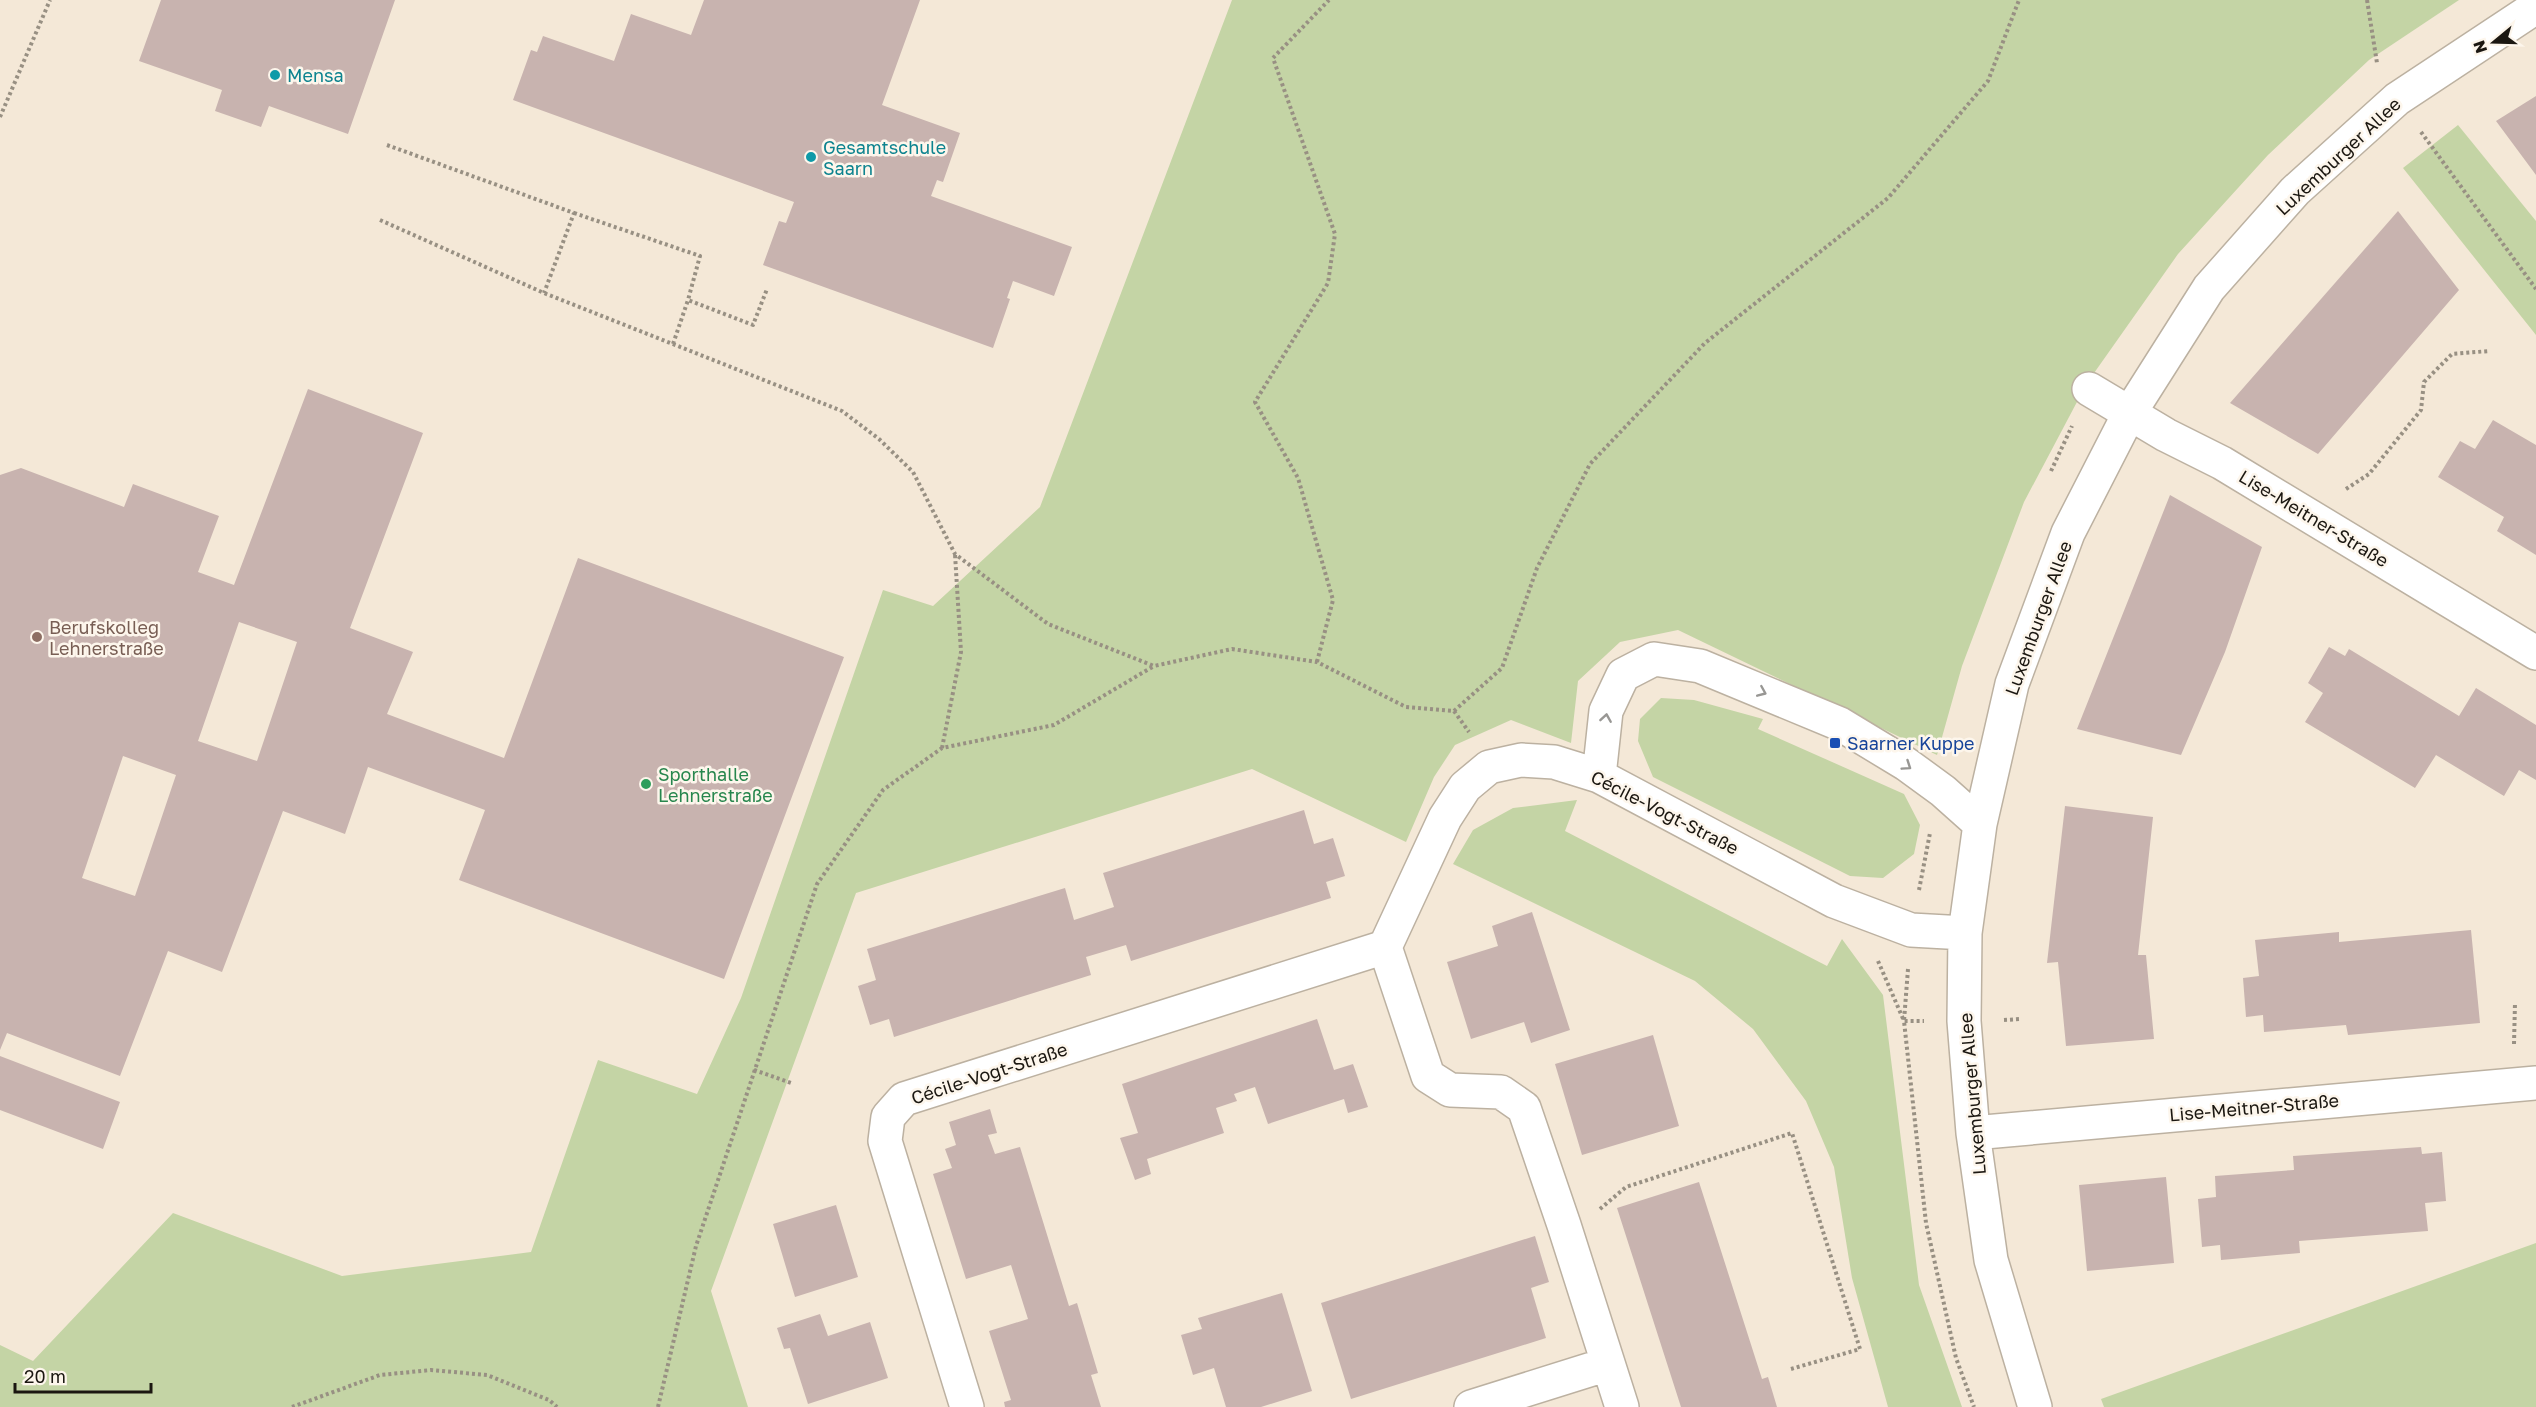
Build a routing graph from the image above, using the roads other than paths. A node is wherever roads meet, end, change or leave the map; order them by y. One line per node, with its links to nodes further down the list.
1 (2536, 7): 3 (street, Luxemburger Allee)
2 (2089, 389): 3 (street, Lise-Meitner-Straße)
3 (2129, 414): 4 (street, Lise-Meitner-Straße); 6 (street, Luxemburger Allee)
4 (2536, 652)
5 (1599, 776): 6 (street, one-way to 6); 7 (street, Cécile-Vogt-Straße); 8 (street, Cécile-Vogt-Straße)
6 (1980, 824): 7 (street, Luxemburger Allee)
7 (1965, 933): 10 (street, Luxemburger Allee)
8 (1385, 947): 11 (street); 12 (street, Cécile-Vogt-Straße)
9 (2536, 1083): 10 (street, Lise-Meitner-Straße)
10 (1972, 1133): 15 (street, Luxemburger Allee)
11 (1608, 1364): 13 (street); 14 (street)
12 (967, 1407)
13 (1471, 1407)
14 (1622, 1407)
15 (2035, 1407)

